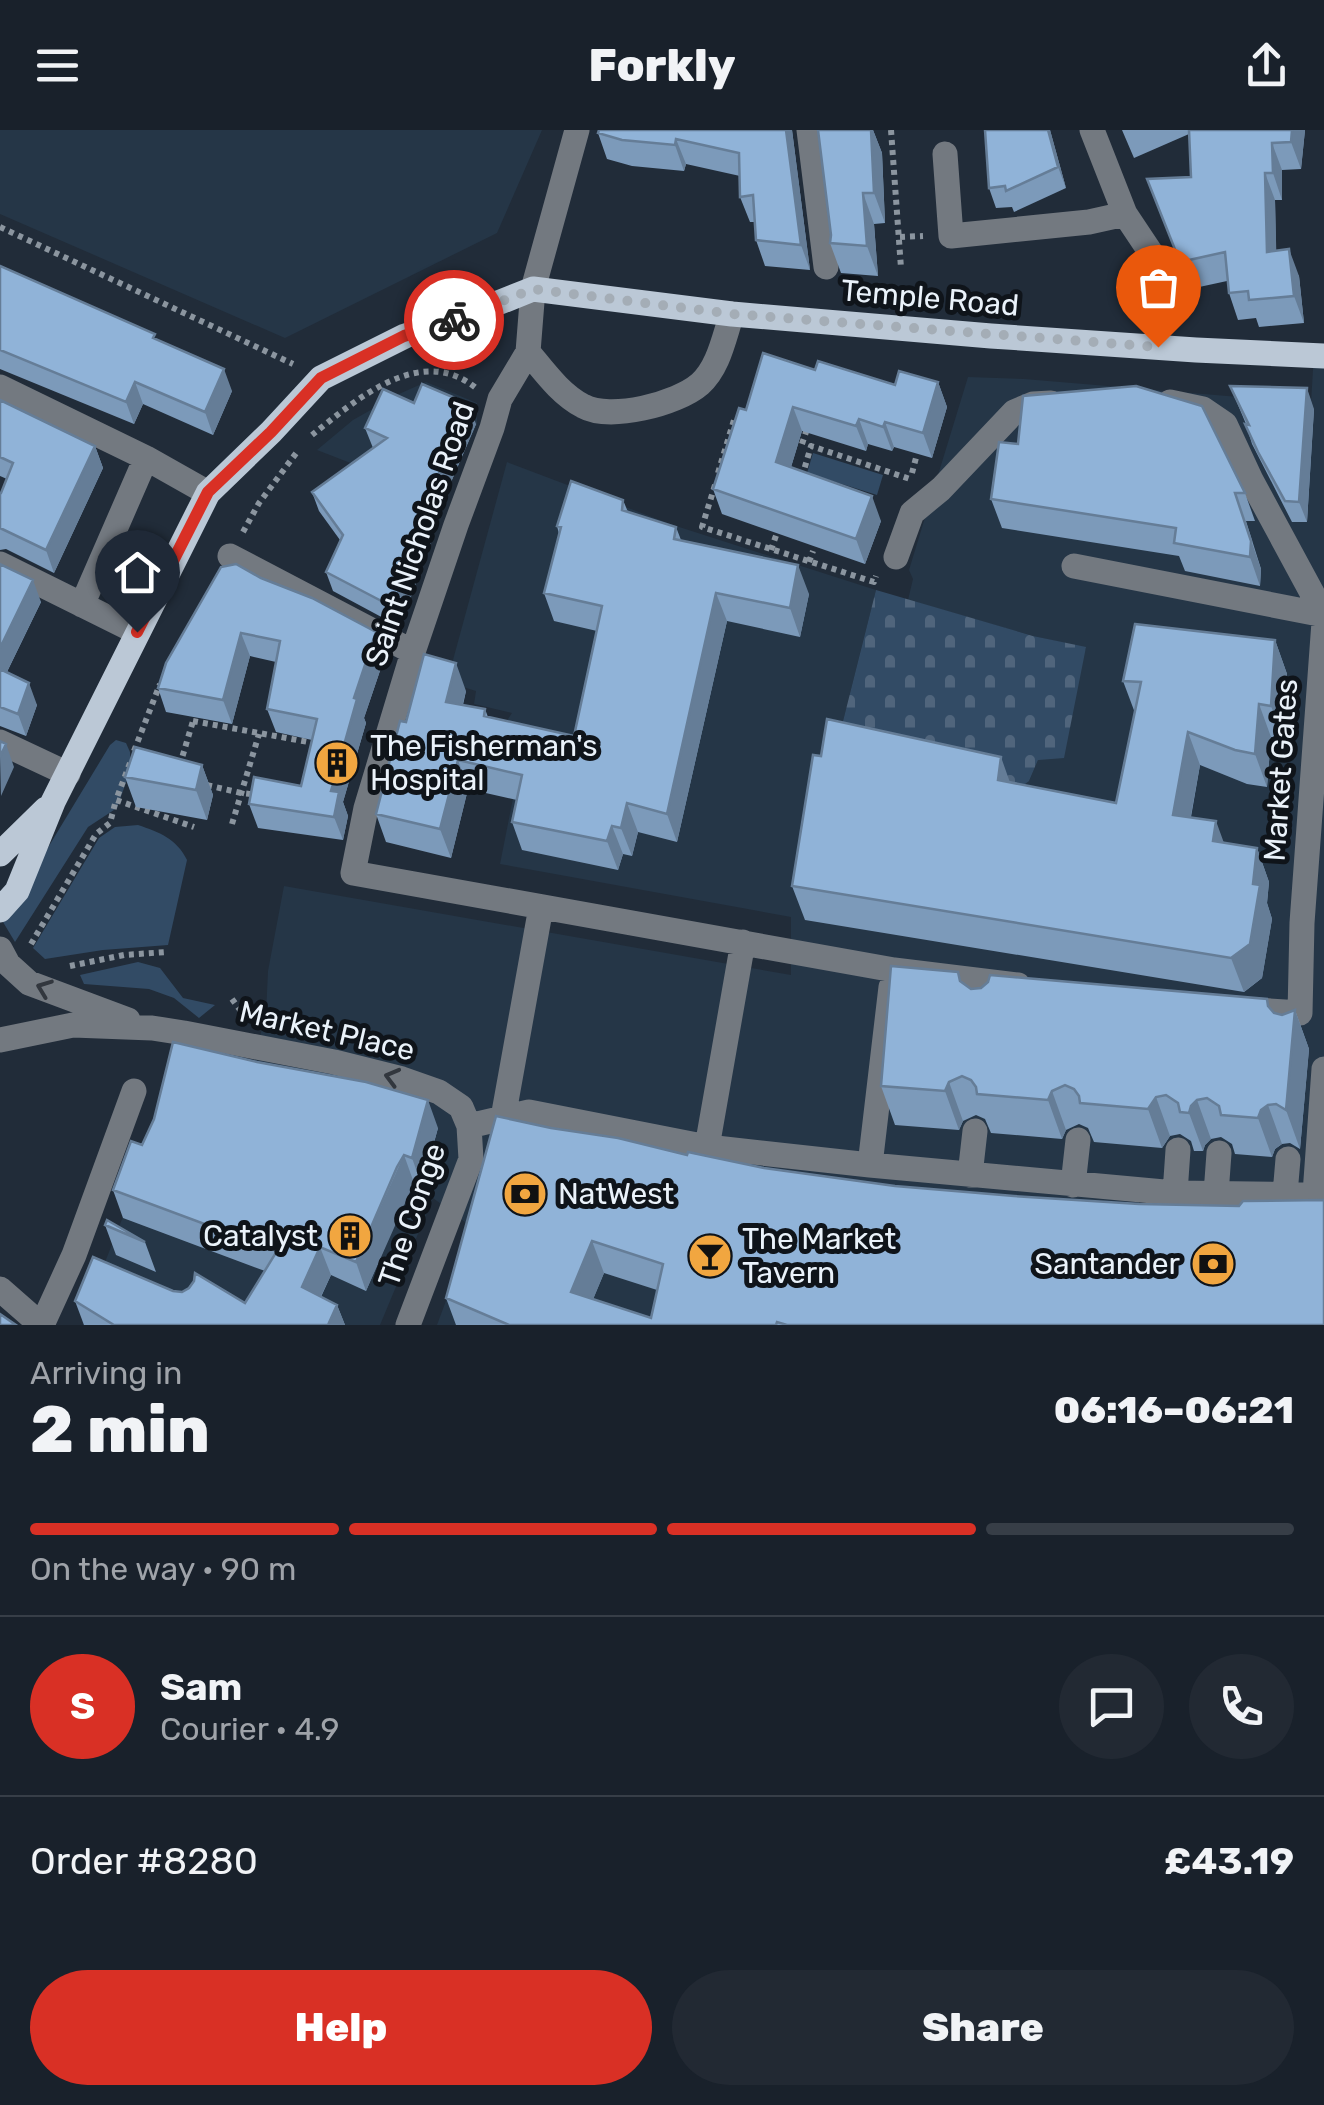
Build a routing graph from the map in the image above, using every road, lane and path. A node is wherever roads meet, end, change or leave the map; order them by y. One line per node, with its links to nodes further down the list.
1 (577, 130): 11 (street, Saint Nicholas Road)
2 (809, 130): 8 (street)
3 (891, 130): 9 (path)
4 (1092, 130): 6 (street)
5 (946, 154): 6 (street)
6 (1125, 214): 10 (street)
7 (0, 226): 15 (path)
8 (826, 268)
9 (901, 268)
10 (1164, 284)
11 (533, 289): 12 (main road, Temple Road); 13 (street, Saint Nicholas Road); 15 (main road)
12 (732, 314): 13 (street); 14 (main road, Temple Road)
13 (528, 352): 43 (street, Saint Nicholas Road)
14 (1324, 356)
15 (321, 378): 31 (main road)
16 (0, 387): 24 (street)
17 (1153, 398): 41 (street)
18 (1067, 402): 30 (street)
19 (813, 412): 21 (path)
20 (750, 425): 33 (path)
21 (804, 444): 25 (path); 26 (path)
22 (854, 447): 25 (path)
23 (917, 454): 27 (path)
24 (146, 458): 31 (street); 40 (street)
25 (851, 460): 27 (path)
26 (801, 476): 28 (path); 29 (path)
27 (910, 478): 30 (path)
28 (819, 482)
29 (792, 489)
30 (942, 489): 36 (street)
31 (208, 492): 42 (main road)
32 (781, 521): 33 (path)
33 (771, 550): 37 (path)
34 (812, 550): 37 (path)
35 (230, 556): 43 (street)
36 (896, 556): 37 (path)
37 (809, 562)
38 (0, 564): 40 (street)
39 (1074, 566): 41 (street)
40 (82, 605): 42 (street)
41 (1324, 617): 65 (street, Market Gates)
42 (137, 632): 46 (main road)
43 (413, 652): 53 (street, Saint Nicholas Road)
44 (260, 732): 47 (path); 47 (path); 47 (path)
45 (0, 742): 46 (street)
46 (68, 774): 49 (main road)
47 (242, 793): 50 (path)
48 (116, 800): 57 (path)
49 (54, 802): 51 (main road); 54 (main road)
50 (232, 824)
51 (10, 831): 52 (main road)
52 (0, 854)
53 (540, 907): 55 (street); 71 (street)
54 (0, 910)
55 (742, 942): 60 (street); 75 (street)
56 (0, 949): 66 (street, Market Place, one-way to 56)
57 (27, 951)
58 (166, 952): 59 (path)
59 (60, 968)
60 (894, 970): 61 (street); 79 (street)
61 (991, 981): 62 (street); 63 (street)
62 (1042, 989)
63 (988, 1012)
64 (1226, 1017): 65 (street)
65 (1307, 1022)
66 (152, 1028): 67 (street, Market Place); 72 (street, Market Place, one-way to 66)
67 (0, 1040)
68 (1324, 1069): 70 (street)
69 (134, 1091): 87 (street)
70 (1316, 1101): 85 (street)
71 (503, 1118): 72 (street); 75 (street)
72 (469, 1126): 88 (street, The Conge)
73 (975, 1132): 80 (street)
74 (1078, 1140): 81 (street)
75 (707, 1147): 79 (street)
76 (1178, 1150): 82 (street)
77 (1219, 1153): 83 (street)
78 (1288, 1158): 84 (street)
79 (870, 1166): 80 (street)
80 (970, 1175): 81 (street)
81 (1073, 1185): 82 (street)
82 (1175, 1193): 83 (street)
83 (1216, 1194): 84 (street)
84 (1285, 1194): 85 (street)
85 (1320, 1195)
86 (0, 1289): 87 (street)
87 (42, 1325)
88 (408, 1325)

